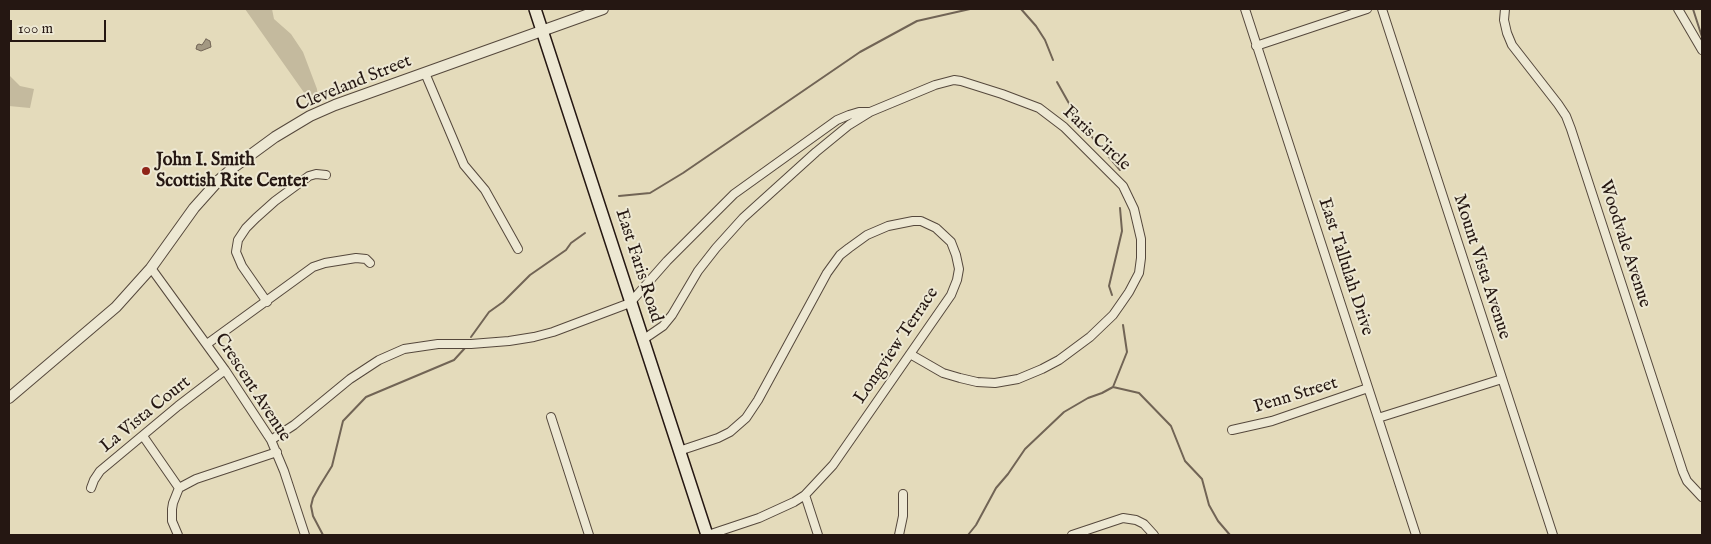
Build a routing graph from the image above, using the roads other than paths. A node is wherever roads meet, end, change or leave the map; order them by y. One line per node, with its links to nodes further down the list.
1 (535, 9): 8 (main road, East Faris Road)
2 (603, 9): 8 (street, Cleveland Street)
3 (1245, 9): 9 (street, East Tallulah Drive)
4 (1367, 9): 9 (street)
5 (1382, 9): 23 (street, Mount Vista Avenue)
6 (1505, 9): 37 (street, Woodvale Avenue)
7 (1678, 9): 10 (street)
8 (543, 30): 11 (street, Cleveland Street); 18 (main road, East Faris Road)
9 (1256, 46): 24 (street, East Tallulah Drive)
10 (1702, 50)
11 (425, 73): 14 (street); 16 (street, Cleveland Street)
12 (870, 112): 18 (street, Faris Circle); 19 (street, Faris Circle); 21 (street, Faris Circle)
13 (326, 175): 17 (street)
14 (518, 249)
15 (370, 263): 17 (street)
16 (152, 268): 20 (street, Crescent Avenue); 25 (street, Cleveland Street)
17 (267, 302): 20 (street)
18 (630, 303): 19 (main road, East Faris Road); 30 (street)
19 (644, 339): 31 (main road, East Faris Road)
20 (207, 344): 22 (street, Crescent Avenue)
21 (910, 354): 31 (street, Longview Terrace); 36 (street, Longview Terrace)
22 (225, 370): 29 (street, La Vista Court); 30 (street, Crescent Avenue)
23 (1502, 379): 27 (street); 47 (street, Mount Vista Avenue)
24 (1368, 388): 27 (street, East Tallulah Drive); 28 (street, Penn Street)
25 (9, 398)
26 (551, 417): 40 (street)
27 (1378, 418): 46 (street, East Tallulah Drive)
28 (1232, 430)
29 (143, 436): 33 (street, La Vista Court); 34 (street)
30 (271, 440): 32 (street, Crescent Avenue)
31 (679, 451): 41 (main road, East Faris Road)
32 (277, 452): 34 (street); 39 (street, Crescent Avenue)
33 (91, 488)
34 (179, 488): 38 (street)
35 (903, 494): 43 (street)
36 (805, 495): 41 (street, Longview Terrace); 42 (street)
37 (1702, 497)
38 (178, 535)
39 (306, 535)
40 (589, 535)
41 (707, 535)
42 (818, 535)
43 (899, 535)
44 (1072, 535): 45 (street)
45 (1154, 535)
46 (1416, 535)
47 (1553, 535)

